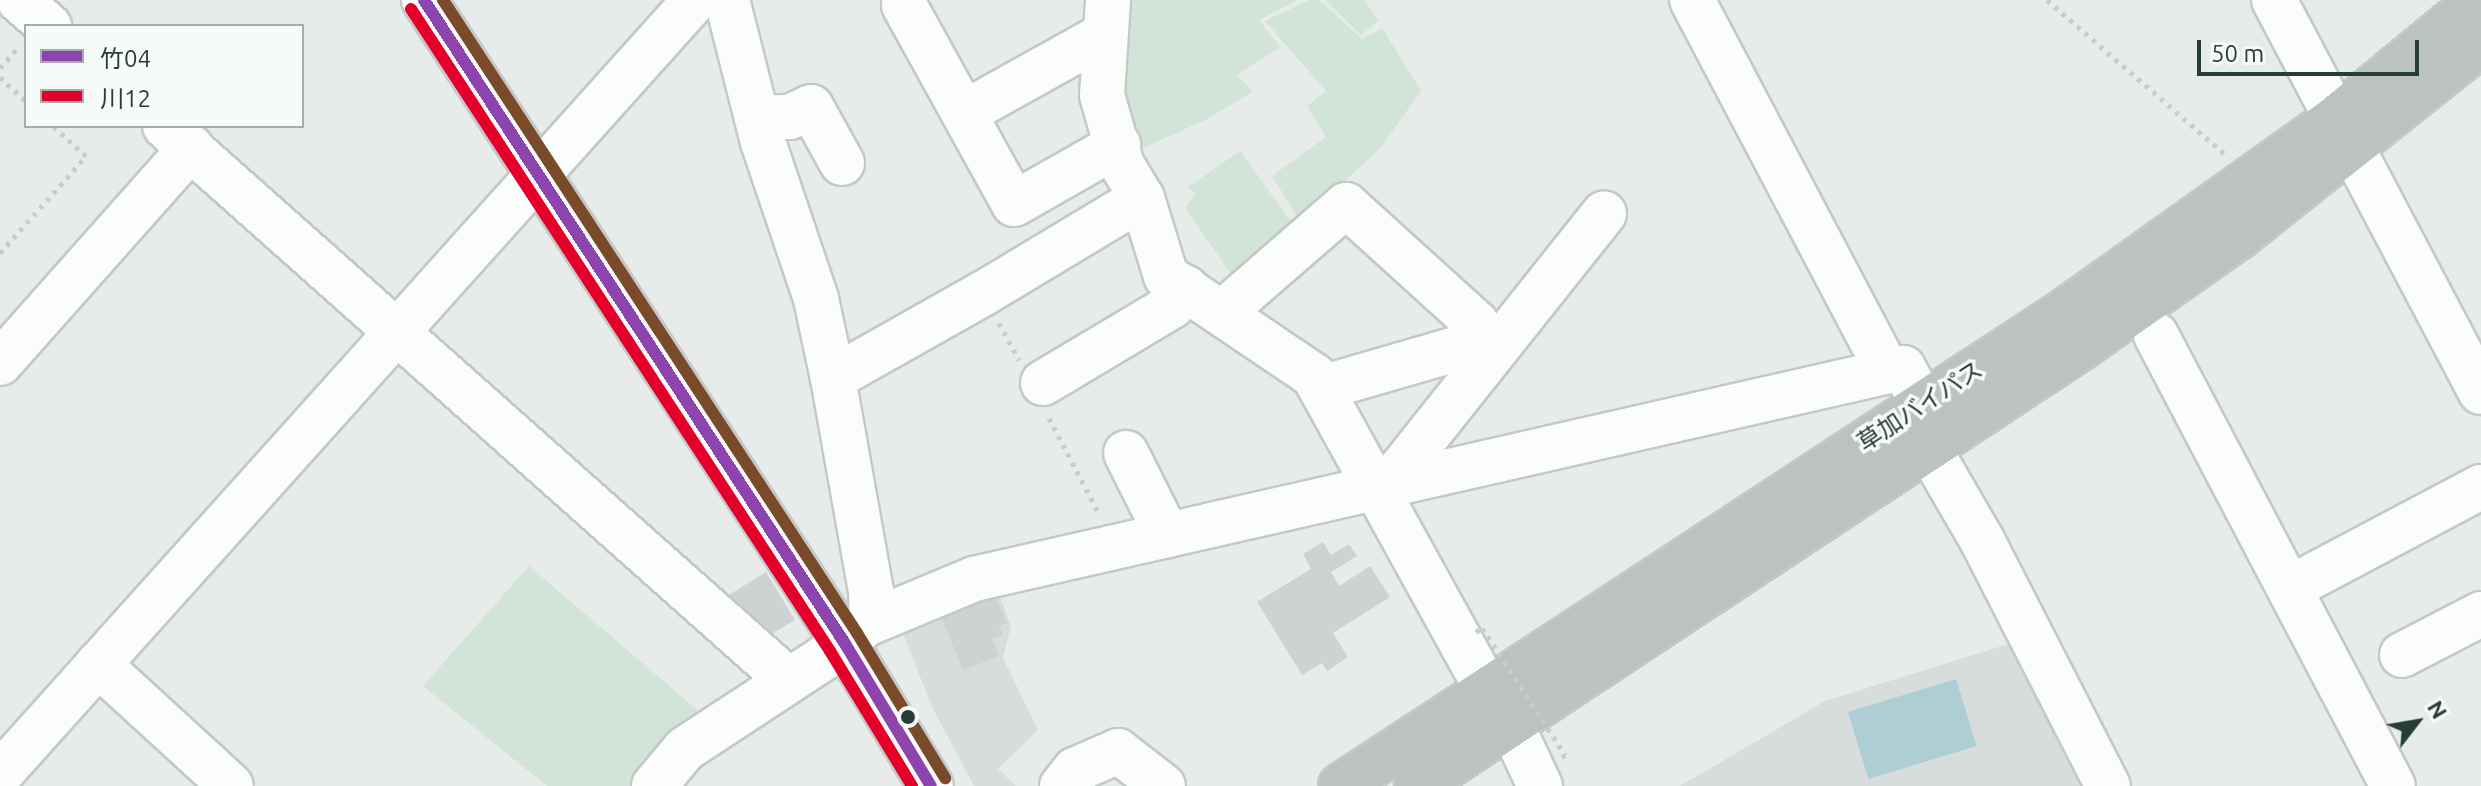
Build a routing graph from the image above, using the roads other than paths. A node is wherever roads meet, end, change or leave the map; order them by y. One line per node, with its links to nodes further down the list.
1 (19, 0): 10 (street)
2 (424, 0): 18 (street)
3 (695, 0): 18 (street)
4 (727, 0): 13 (street)
5 (1692, 0): 27 (street)
6 (2274, 0): 14 (street)
7 (2479, 0): 14 (highway, 草加バイパス)
8 (904, 5): 12 (street)
9 (1107, 17): 12 (street); 16 (street)
10 (47, 24)
11 (2481, 44): 14 (highway, 草加バイパス)
12 (964, 113): 16 (street)
13 (757, 118): 17 (street); 28 (street)
14 (2344, 133): 31 (street); 32 (highway, 草加バイパス); 33 (highway, 草加バイパス)
15 (178, 137): 23 (street); 24 (street)
16 (1118, 145): 19 (street)
17 (842, 163)
18 (538, 174): 24 (street); 40 (street)
19 (1142, 198): 21 (street); 28 (street)
20 (1604, 213): 35 (street)
21 (1186, 288): 22 (street); 29 (street)
22 (1223, 312): 30 (street); 30 (street)
23 (17, 326): 26 (street)
24 (396, 330): 42 (street); 43 (street)
25 (2156, 335): 38 (street)
26 (0, 363)
27 (1888, 372): 32 (street); 35 (street)
28 (833, 378): 40 (street)
29 (1043, 383)
30 (1321, 388): 35 (street)
31 (2481, 392)
32 (1923, 403): 44 (highway, 草加バイパス)
33 (1928, 447): 44 (highway, 草加バイパス); 54 (street)
34 (1126, 453): 37 (street)
35 (1381, 486): 37 (street); 44 (street)
36 (2481, 487): 38 (street)
37 (1167, 535): 40 (street)
38 (2290, 588): 55 (street)
39 (2481, 614): 41 (street)
40 (858, 631): 43 (street); 47 (street)
41 (2402, 655)
42 (98, 664): 46 (street); 48 (street)
43 (788, 680): 49 (street)
44 (1499, 706): 45 (street); 52 (highway, 草加バイパス); 53 (highway, 草加バイパス)
45 (1549, 773)
46 (0, 774)
47 (915, 779)
48 (231, 786)
49 (654, 786)
50 (1062, 786): 51 (street)
51 (1163, 786)
52 (1341, 786)
53 (1417, 786)
54 (2108, 786)
55 (2393, 786)

